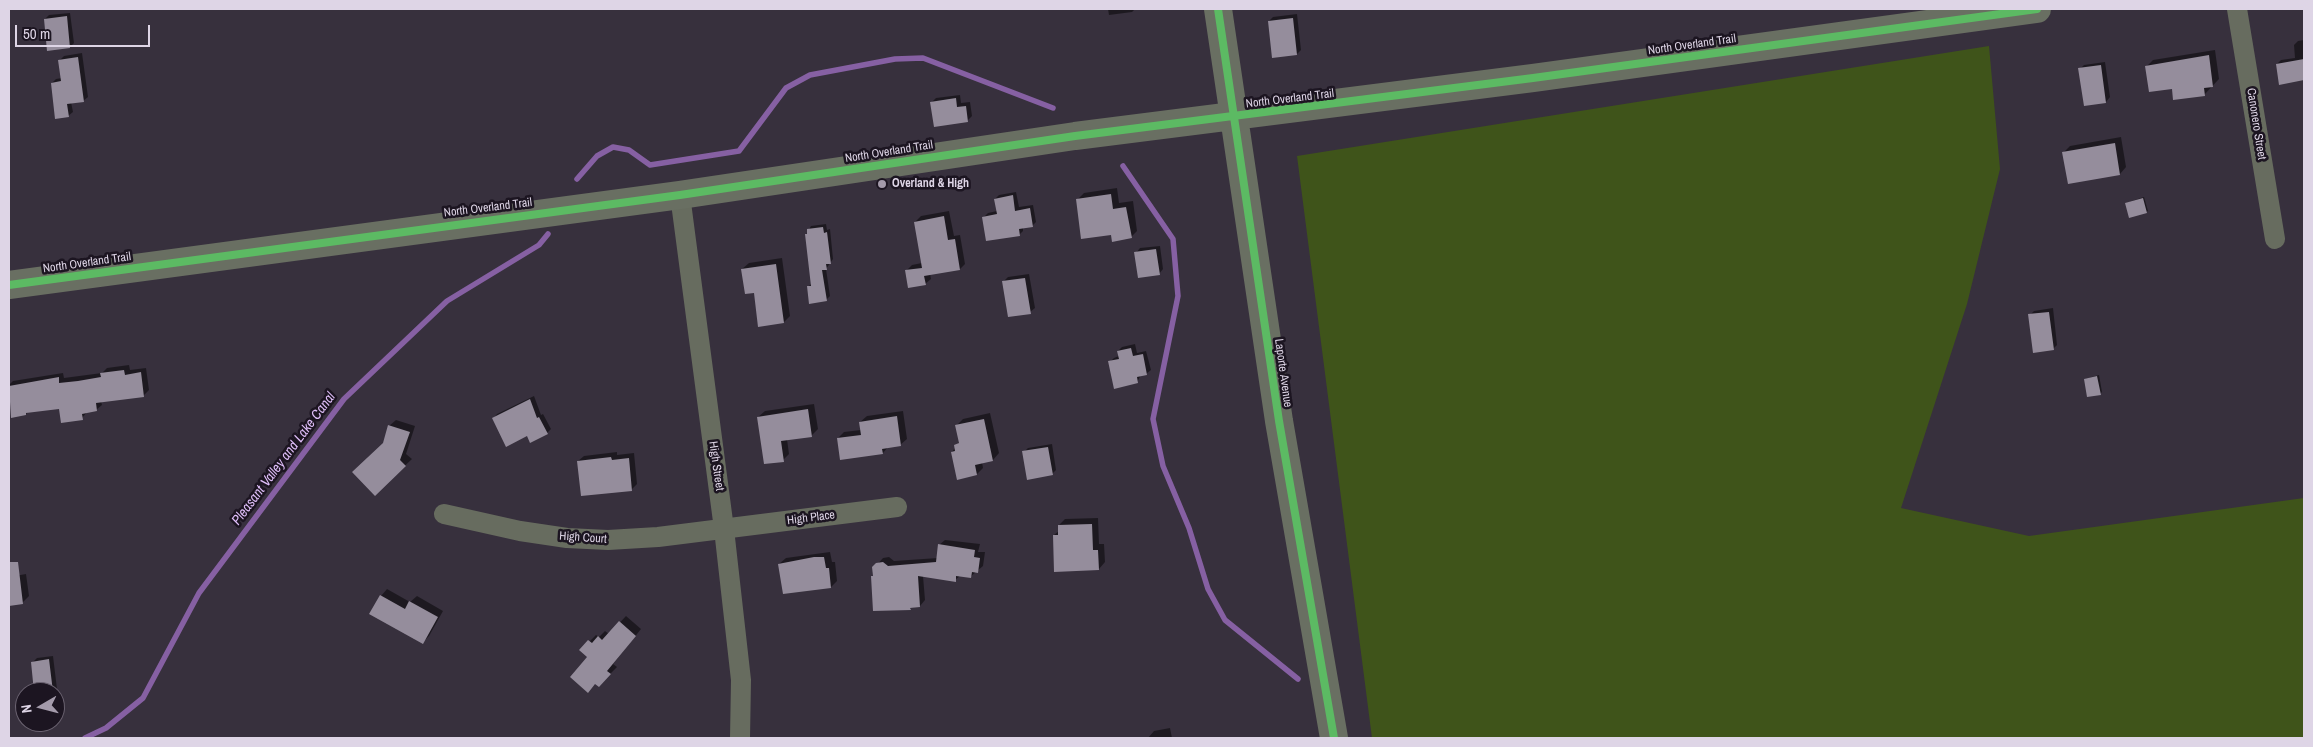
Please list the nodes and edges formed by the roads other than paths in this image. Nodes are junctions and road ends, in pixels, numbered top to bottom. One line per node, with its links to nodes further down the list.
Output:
1 (1218, 9): 4 (main road, Laporte Avenue)
2 (2037, 9): 4 (main road, North Overland Trail)
3 (2237, 9): 6 (street, Canonero Street)
4 (1234, 117): 5 (main road, North Overland Trail); 12 (main road, Laporte Avenue)
5 (680, 195): 7 (main road, North Overland Trail); 10 (street, High Street)
6 (2275, 239)
7 (9, 285)
8 (897, 507): 10 (street, High Place)
9 (444, 514): 10 (street, High Court)
10 (724, 528): 11 (street, High Street)
11 (740, 738)
12 (1334, 738)

